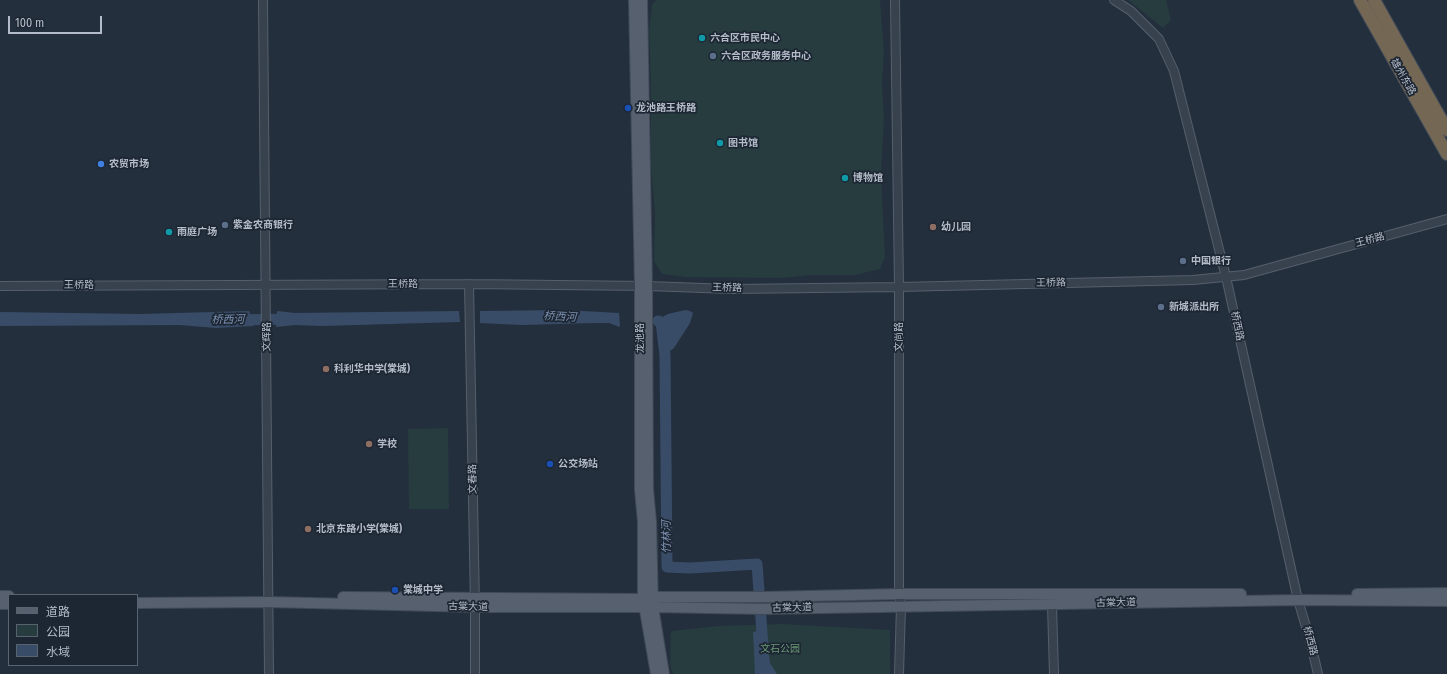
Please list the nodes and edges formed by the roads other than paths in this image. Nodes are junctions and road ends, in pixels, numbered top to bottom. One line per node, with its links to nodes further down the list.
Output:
1 (264, 0): 13 (street, 文辉路)
2 (634, 0): 15 (main road, 龙池路)
3 (642, 0): 15 (main road, 龙池路)
4 (895, 0): 16 (street, 文尚路)
5 (1114, 0): 11 (street, 桥西路)
6 (1360, 0): 9 (highway, 雄州东路)
7 (1374, 0): 8 (highway, 雄州东路)
8 (1447, 130)
9 (1447, 154)
10 (1447, 219): 11 (street, 王桥路)
11 (1226, 277): 16 (street, 王桥路); 20 (street, 桥西路)
12 (470, 284): 13 (street, 王桥路); 15 (street, 王桥路); 24 (street, 文春路)
13 (266, 285): 14 (street, 王桥路); 21 (street, 文辉路)
14 (0, 286)
15 (643, 286): 16 (street, 王桥路); 25 (main road, 龙池路)
16 (899, 287): 18 (street, 文尚路)
17 (1447, 593): 20 (main road, 古棠大道)
18 (899, 594): 20 (main road, 古棠大道); 25 (main road, 古棠大道); 27 (street, 文尚路)
19 (138, 596): 21 (main road, 古棠大道)
20 (1297, 597): 22 (main road, 古棠大道); 26 (main road, 古棠大道); 34 (street, 桥西路)
21 (269, 600): 23 (main road, 古棠大道); 24 (main road, 古棠大道); 28 (street, 文辉路)
22 (1447, 601)
23 (138, 603)
24 (475, 603): 25 (main road, 古棠大道); 29 (street, 文春路)
25 (648, 603): 27 (main road, 古棠大道); 30 (main road, 龙池路); 31 (main road, 龙池路)
26 (1052, 605): 27 (main road, 古棠大道); 33 (street)
27 (901, 606): 32 (street, 文尚路)
28 (269, 674)
29 (475, 674)
30 (656, 674)
31 (664, 674)
32 (899, 674)
33 (1054, 674)
34 (1318, 674)

